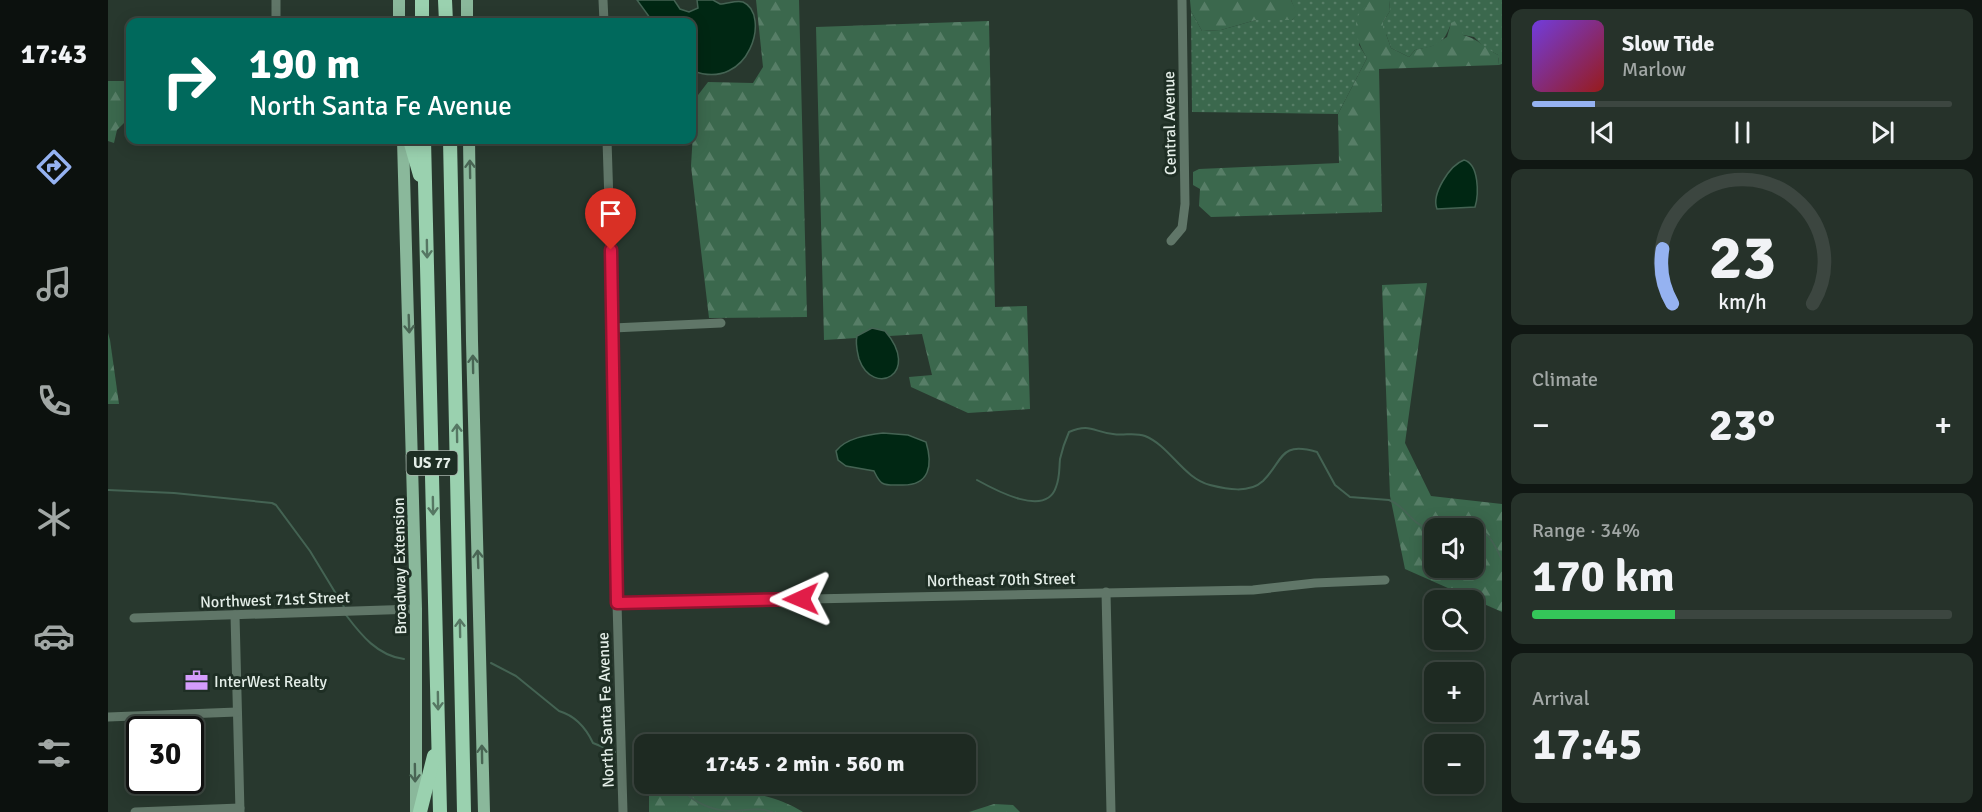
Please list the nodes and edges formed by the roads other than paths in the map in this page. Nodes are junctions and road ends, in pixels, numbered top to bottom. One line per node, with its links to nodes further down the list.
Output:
1 (276, 0): 8 (street)
2 (399, 0): 9 (main road)
3 (422, 0): 10 (highway)
4 (445, 0): 11 (highway)
5 (467, 0): 12 (main road)
6 (603, 0): 13 (street)
7 (1182, 0): 21 (street, Central Avenue)
8 (276, 18)
9 (399, 18)
10 (422, 18)
11 (446, 18)
12 (467, 18)
13 (604, 18)
14 (403, 144): 27 (main road, Broadway Extension, one-way to 27)
15 (411, 144): 20 (highway)
16 (424, 144): 20 (highway, US 77)
17 (450, 144): 37 (highway, US 77, one-way to 17)
18 (469, 144): 38 (main road, one-way to 18)
19 (607, 144): 23 (street, North Santa Fe Avenue)
20 (425, 190): 32 (highway, US 77, one-way to 32)
21 (1171, 241)
22 (721, 323): 23 (street)
23 (613, 328): 26 (street, North Santa Fe Avenue)
24 (1385, 580): 25 (street, Northeast 70th Street)
25 (1106, 592): 26 (street, Northeast 70th Street); 40 (street)
26 (617, 603): 39 (street, North Santa Fe Avenue)
27 (416, 609): 28 (street, Northwest 71st Street); 35 (main road, Broadway Extension, one-way to 35)
28 (235, 615): 29 (street, Northwest 71st Street); 30 (street)
29 (134, 618)
30 (237, 712): 31 (street); 33 (street)
31 (108, 717)
32 (438, 736): 35 (highway); 36 (highway, US 77)
33 (240, 810): 34 (street)
34 (135, 812)
35 (418, 812)
36 (440, 812)
37 (464, 812)
38 (484, 812)
39 (623, 812)
40 (1111, 812)

